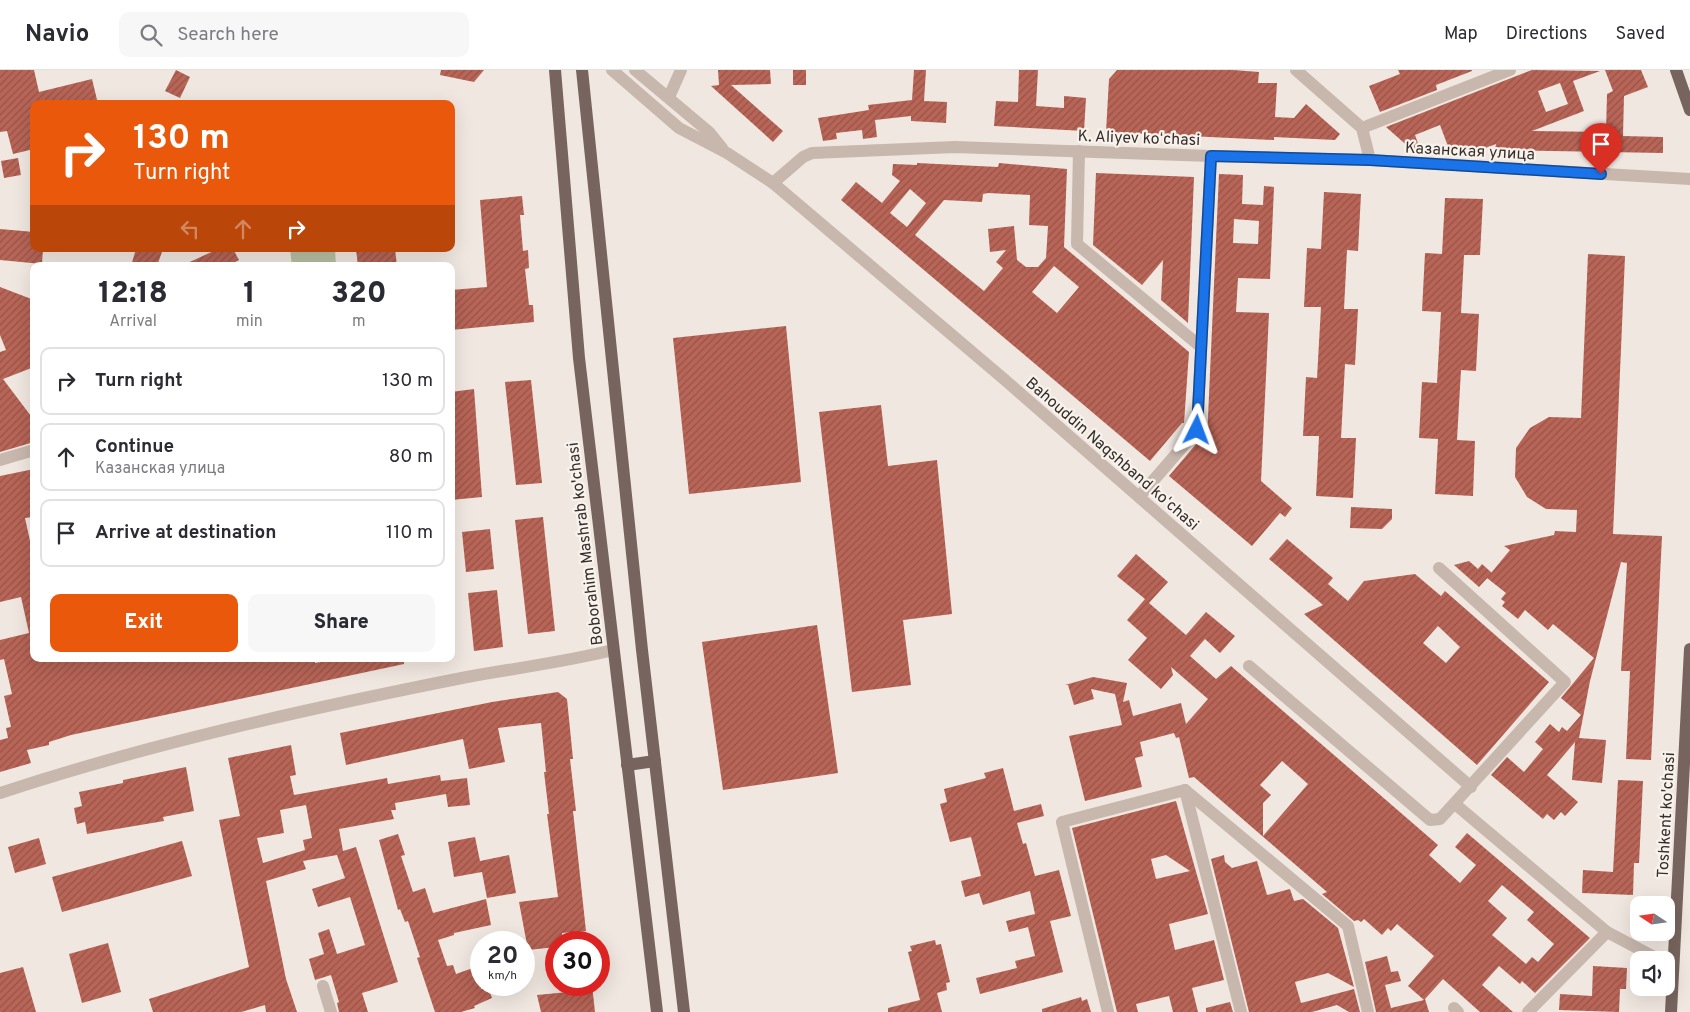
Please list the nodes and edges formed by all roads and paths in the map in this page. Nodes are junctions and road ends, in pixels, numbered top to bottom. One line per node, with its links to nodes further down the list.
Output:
1 (555, 70): 24 (main road, Boborahim Mashrab ko'chasi)
2 (582, 70): 26 (main road)
3 (612, 70): 13 (street)
4 (635, 70): 9 (street)
5 (681, 70): 9 (street)
6 (1296, 70): 11 (street)
7 (1510, 70): 11 (street)
8 (1676, 70): 10 (main road)
9 (669, 97): 13 (street)
10 (1690, 110)
11 (1362, 128): 15 (street)
12 (1079, 151): 14 (street, K. Aliyev koʻchasi); 17 (street, K. Aliyev koʻchasi); 18 (street)
13 (727, 153): 17 (street, Bahouddin Naqshband koʻchasi)
14 (1211, 156): 15 (street, Казанская улица); 18 (street, K. Aliyev koʻchasi)
15 (1370, 160): 16 (street, Казанская улица)
16 (1690, 179)
17 (773, 182): 21 (street, Bahouddin Naqshband koʻchasi)
18 (1201, 347): 21 (street, K. Aliyev koʻchasi)
19 (30, 451): 20 (street)
20 (0, 460)
21 (1139, 497): 28 (street, Bahouddin Naqshband koʻchasi)
22 (1439, 568): 28 (street)
23 (1690, 649): 34 (main road, Toshkent ko'chasi)
24 (613, 650): 27 (main road, Boborahim Mashrab ko'chasi); 30 (street)
25 (1249, 666): 31 (street)
26 (655, 761): 27 (main road); 39 (main road)
27 (627, 765): 38 (main road, Boborahim Mashrab ko'chasi)
28 (1470, 787): 31 (street)
29 (1185, 790): 40 (street); 41 (street); 42 (street)
30 (0, 793)
31 (1456, 804): 32 (street)
32 (1607, 932): 33 (street); 43 (street)
33 (1643, 951)
34 (1671, 951)
35 (323, 986): 37 (street)
36 (1671, 996): 44 (main road, Toshkent ko'chasi)
37 (331, 1012)
38 (657, 1012)
39 (684, 1012)
40 (1108, 1012)
41 (1241, 1012)
42 (1368, 1012)
43 (1528, 1012)
44 (1671, 1012)

